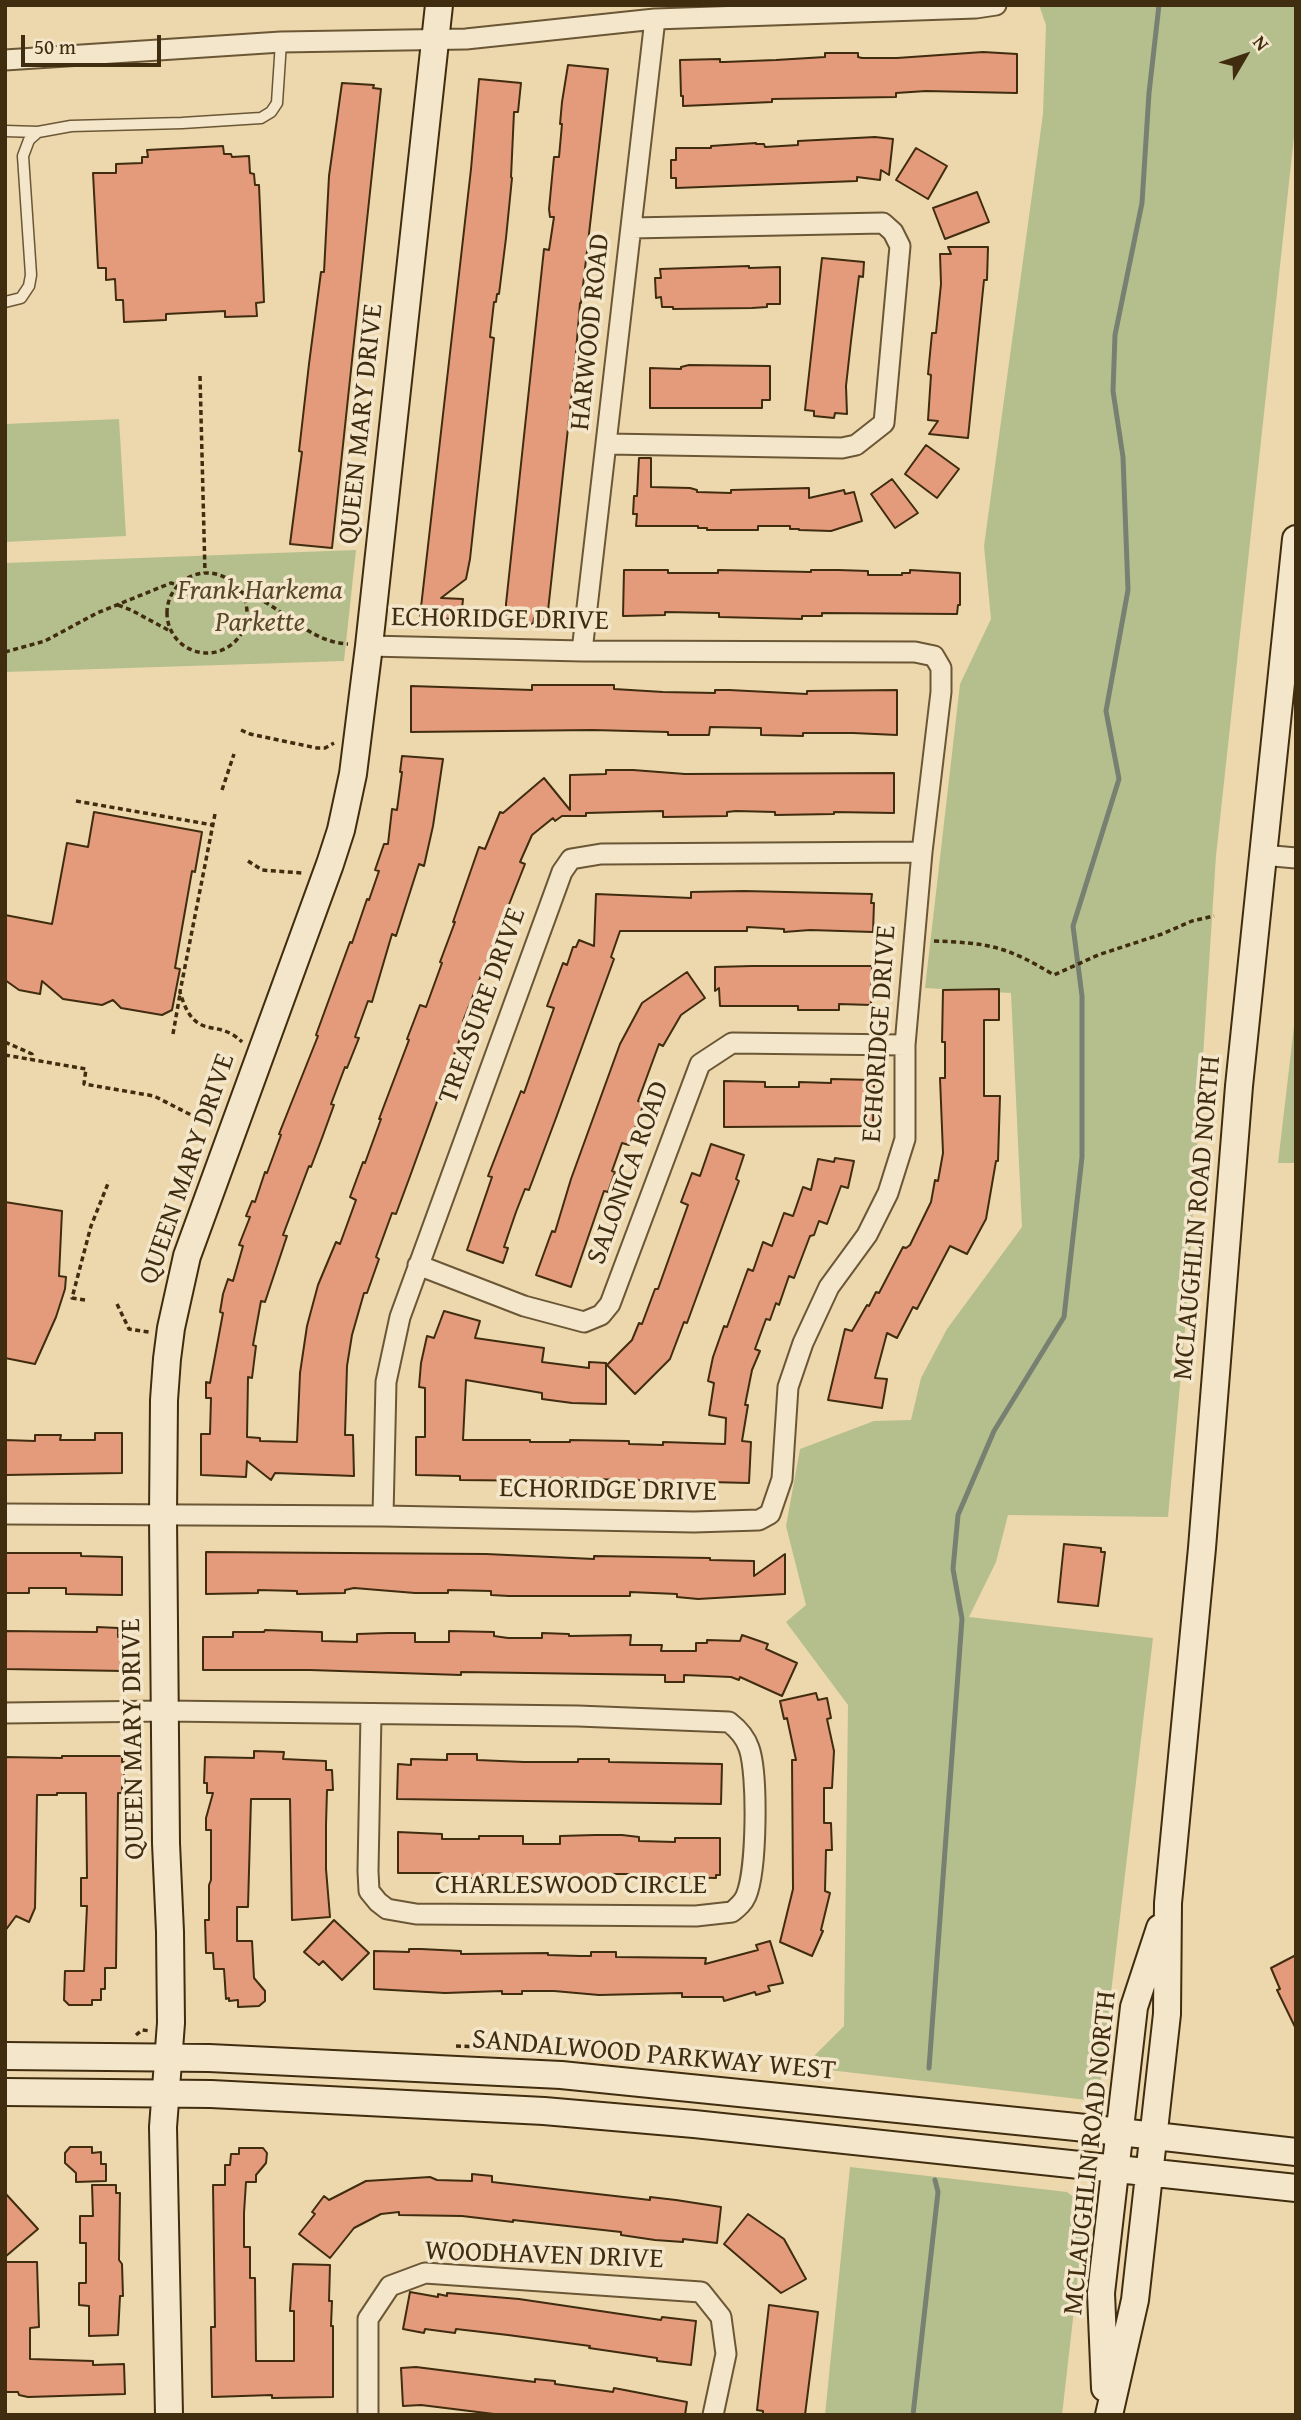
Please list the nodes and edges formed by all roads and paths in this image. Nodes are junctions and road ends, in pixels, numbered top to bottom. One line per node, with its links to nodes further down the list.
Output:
1 (439, 5): 4 (main road, QUEEN MARY DRIVE)
2 (996, 5): 3 (street)
3 (655, 19): 4 (street); 9 (street, HARWOOD ROAD)
4 (436, 39): 5 (street); 19 (main road, QUEEN MARY DRIVE)
5 (281, 41): 6 (street); 8 (lane)
6 (5, 61)
7 (5, 131): 8 (lane)
8 (38, 132): 10 (lane)
9 (631, 228): 12 (street, HARWOOD ROAD); 12 (street)
10 (5, 302)
11 (200, 376): 14 (path)
12 (607, 444): 20 (street, HARWOOD ROAD)
13 (1296, 539): 32 (main road, MCLAUGHLIN ROAD NORTH)
14 (205, 573): 15 (path); 16 (path)
15 (178, 585): 17 (path); 18 (path)
16 (241, 592): 18 (path); 19 (path)
17 (117, 605): 18 (path); 21 (path)
18 (172, 632)
19 (359, 645): 20 (street, ECHORIDGE DRIVE); 52 (main road, QUEEN MARY DRIVE)
20 (582, 651): 31 (street, ECHORIDGE DRIVE)
21 (5, 652)
22 (241, 730): 23 (path)
23 (336, 742)
24 (233, 754): 25 (path)
25 (222, 790)
26 (76, 801): 28 (path)
27 (215, 814): 28 (path)
28 (213, 825): 29 (path)
29 (211, 837): 30 (path); 38 (path)
30 (217, 841)
31 (922, 852): 37 (street, ECHORIDGE DRIVE); 47 (street, TREASURE DRIVE)
32 (1262, 855): 33 (street); 57 (main road, MCLAUGHLIN ROAD NORTH)
33 (1296, 858)
34 (248, 861): 35 (path)
35 (304, 873)
36 (1214, 916): 37 (path)
37 (914, 940): 42 (street, ECHORIDGE DRIVE)
38 (180, 992): 39 (path); 41 (path)
39 (173, 1034)
40 (5, 1042): 44 (path)
41 (242, 1042)
42 (905, 1045): 47 (street, SALONICA ROAD); 53 (street, ECHORIDGE DRIVE)
43 (5, 1055): 44 (path)
44 (31, 1059): 45 (path)
45 (215, 1116)
46 (109, 1181): 48 (path)
47 (418, 1265): 53 (street, TREASURE DRIVE)
48 (86, 1300)
49 (117, 1304): 50 (path)
50 (149, 1332)
51 (5, 1514): 52 (street, ECHORIDGE DRIVE)
52 (163, 1516): 53 (street, ECHORIDGE DRIVE); 54 (main road, QUEEN MARY DRIVE)
53 (383, 1516)
54 (164, 1711): 55 (street, CHARLESWOOD CIRCLE); 56 (street, CHARLESWOOD CIRCLE); 59 (main road, QUEEN MARY DRIVE)
55 (5, 1713)
56 (371, 1714): 56 (street, CHARLESWOOD CIRCLE)
57 (1168, 1903): 62 (main road, MCLAUGHLIN ROAD NORTH); 63 (main road, MCLAUGHLIN ROAD NORTH)
58 (5, 2056): 59 (main road, SANDALWOOD PARKWAY WEST)
59 (168, 2057): 61 (main road, QUEEN MARY DRIVE); 62 (main road, SANDALWOOD PARKWAY WEST)
60 (5, 2092): 61 (main road)
61 (166, 2093): 65 (main road); 68 (main road, QUEEN MARY DRIVE)
62 (1120, 2132): 63 (main road, SANDALWOOD PARKWAY WEST); 65 (main road, MCLAUGHLIN ROAD NORTH)
63 (1153, 2136): 64 (main road, SANDALWOOD PARKWAY WEST); 66 (main road, MCLAUGHLIN ROAD NORTH)
64 (1296, 2152)
65 (1116, 2168): 66 (main road); 71 (main road, MCLAUGHLIN ROAD NORTH)
66 (1149, 2171): 67 (main road); 71 (main road, MCLAUGHLIN ROAD NORTH)
67 (1296, 2188)
68 (169, 2415)
69 (368, 2415): 70 (street, WOODHAVEN DRIVE)
70 (713, 2415)
71 (1108, 2415)

